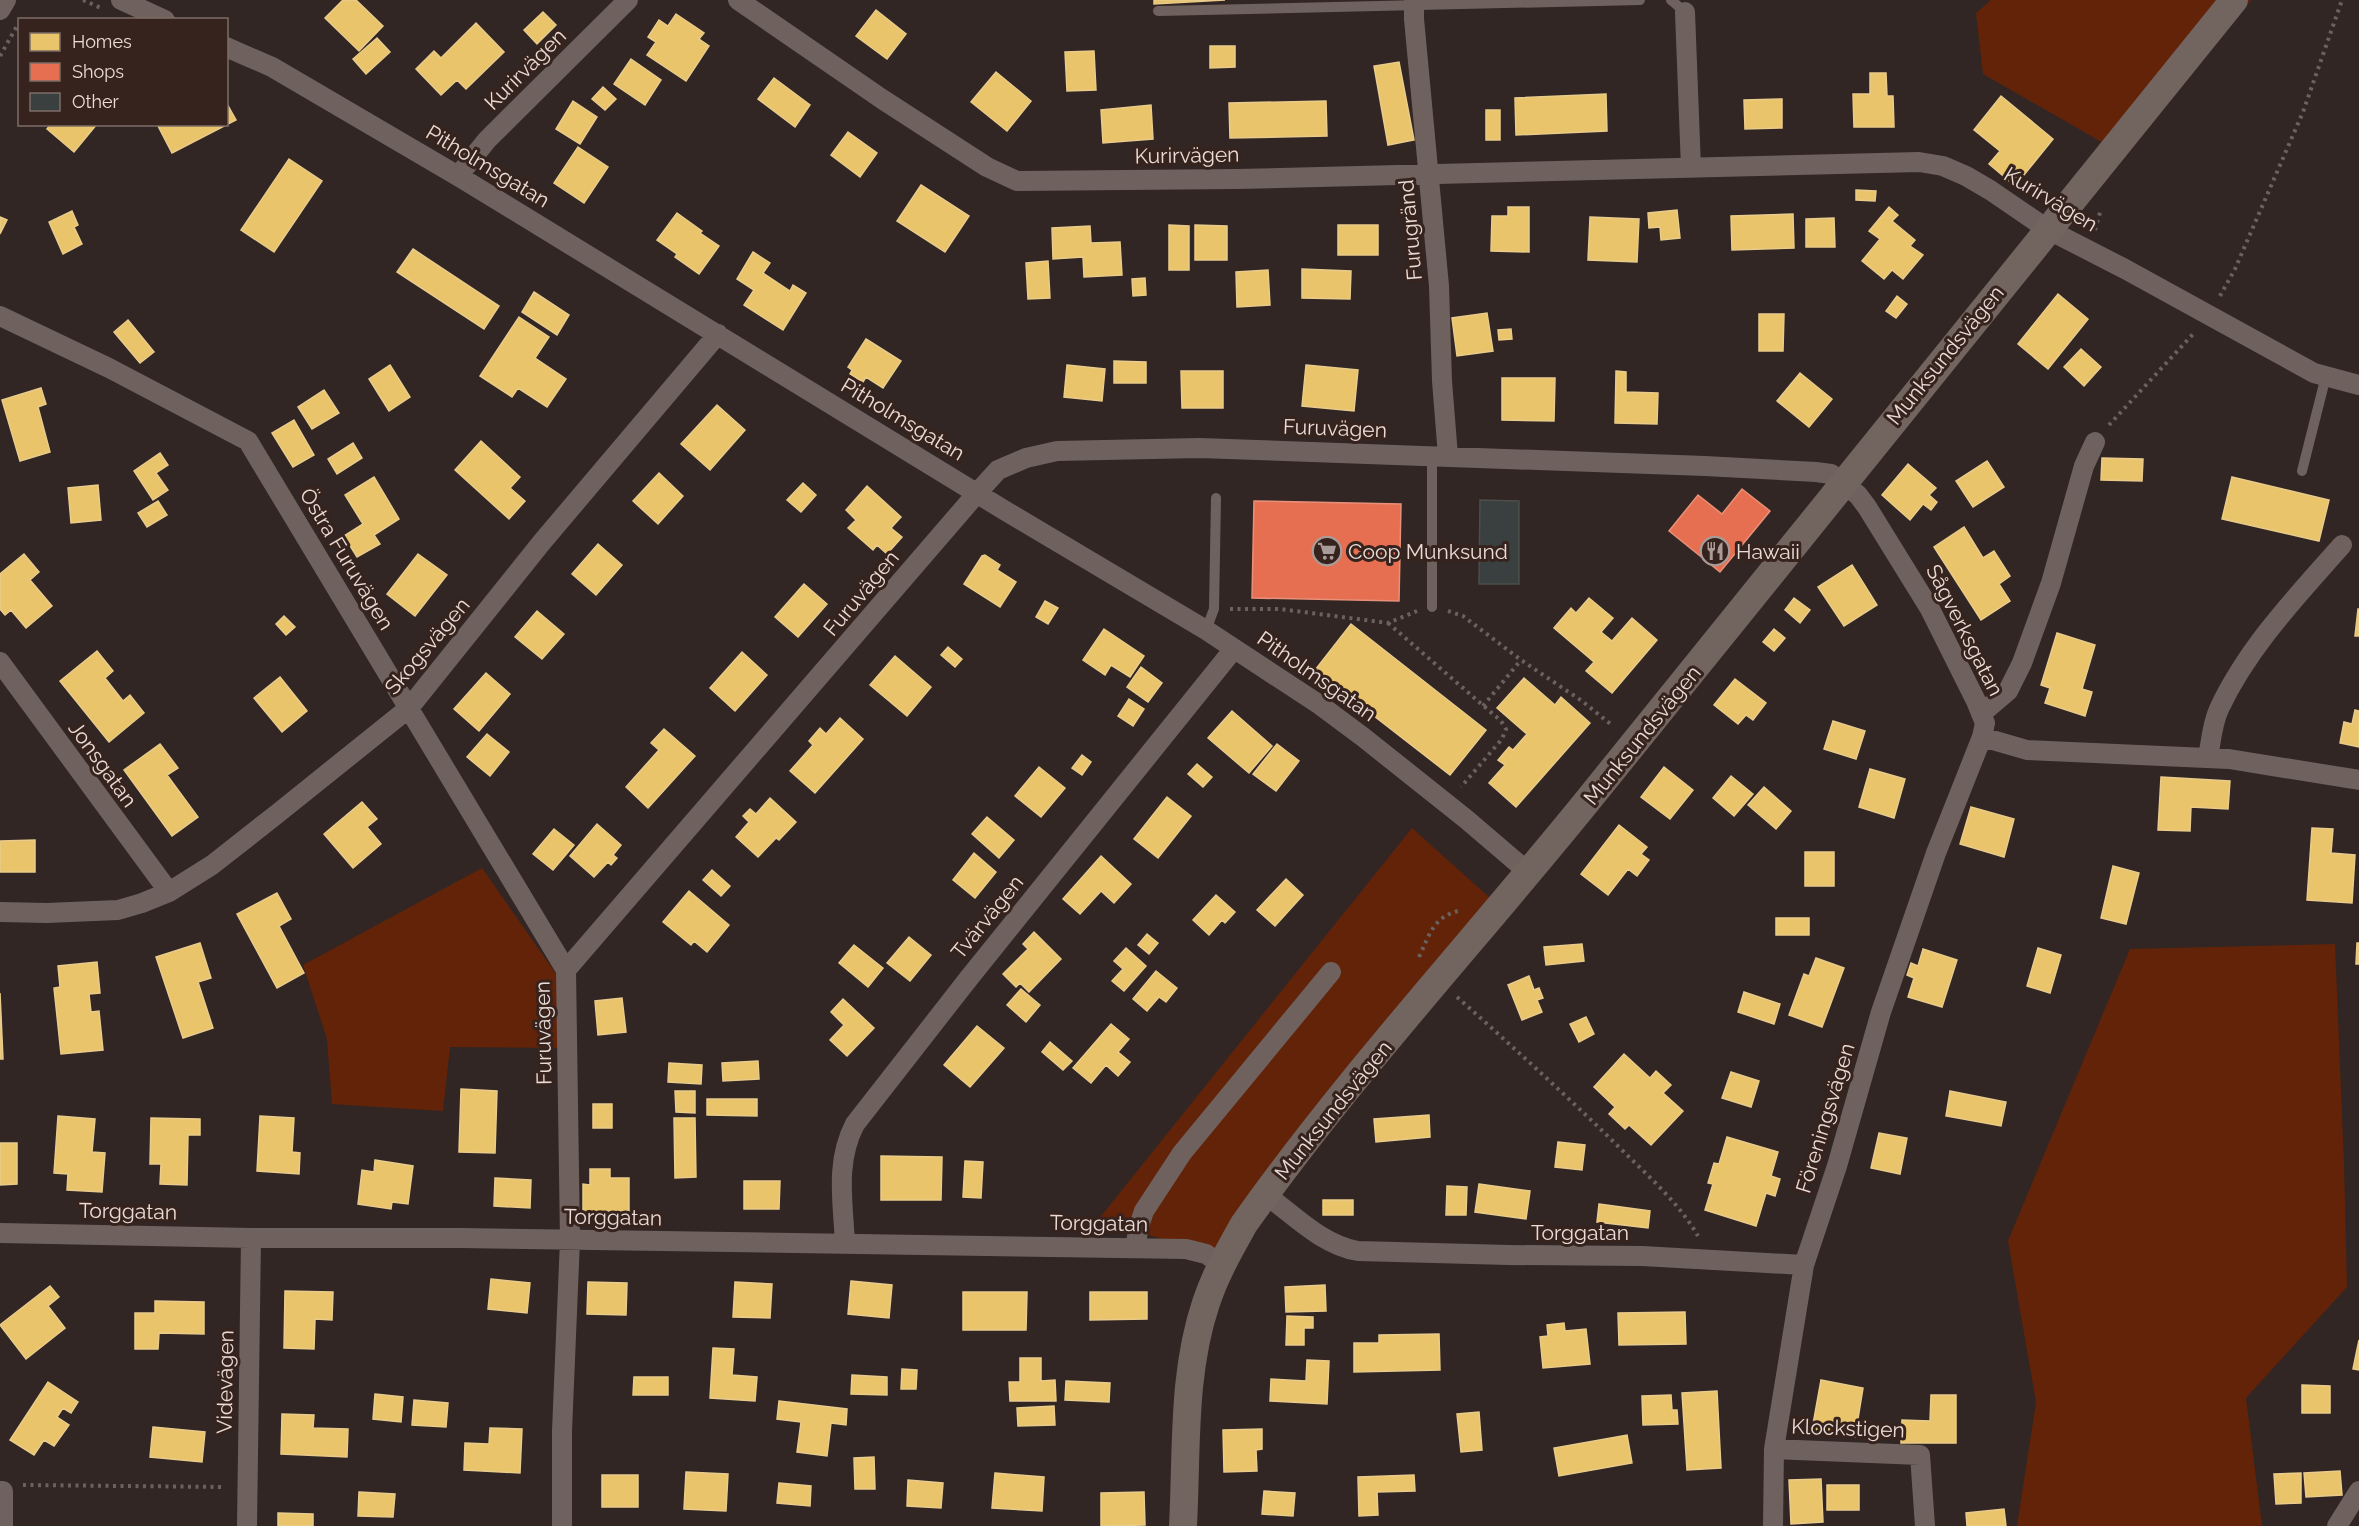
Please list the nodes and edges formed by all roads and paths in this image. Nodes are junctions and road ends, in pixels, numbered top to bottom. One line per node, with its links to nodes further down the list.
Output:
1 (6, 0): 10 (street)
2 (121, 0): 12 (street)
3 (628, 0): 18 (street, Kurirvägen)
4 (738, 0): 17 (street, Kurirvägen)
5 (1640, 0): 8 (lane)
6 (2234, 0): 19 (street, Munksundsvägen)
7 (2342, 0): 21 (path)
8 (1414, 3): 11 (lane); 17 (street, Furugränd)
9 (1678, 6): 16 (street)
10 (0, 10)
11 (1158, 11)
12 (161, 18)
13 (18, 24): 15 (path)
14 (228, 48): 18 (street, Pitholmsgatan)
15 (0, 56)
16 (1691, 168): 17 (street, Kurirvägen); 19 (street, Kurirvägen)
17 (1430, 174): 26 (street, Furugränd)
18 (458, 176): 22 (street, Pitholmsgatan)
19 (2047, 230): 21 (street, Kurirvägen); 28 (street, Munksundsvägen)
20 (0, 316): 40 (street, Östra Furuvägen)
21 (2208, 316): 23 (street, Kurirvägen); 25 (path)
22 (718, 334): 29 (street, Pitholmsgatan); 40 (street, Skogsvägen)
23 (2326, 376): 24 (street, Kurirvägen); 27 (lane)
24 (2359, 385)
25 (2095, 442): 41 (street)
26 (1440, 456): 28 (street, Furuvägen); 29 (street, Furuvägen); 32 (lane)
27 (2302, 471)
28 (1843, 482): 41 (street, Sågverksgatan); 43 (street, Munksundsvägen)
29 (978, 492): 35 (street, Pitholmsgatan); 50 (street, Furuvägen)
30 (1216, 498): 33 (lane)
31 (2342, 545): 44 (street)
32 (1432, 607): 34 (path); 37 (path)
33 (1214, 609): 34 (path); 35 (lane)
34 (1388, 623): 39 (path)
35 (1206, 630): 36 (street, Pitholmsgatan)
36 (1232, 647): 46 (street, Pitholmsgatan); 57 (street, Tvärvägen)
37 (1521, 660): 39 (path); 43 (path)
38 (0, 662): 48 (street, Jonsgatan)
39 (1483, 706): 46 (path)
40 (409, 708): 48 (street, Skogsvägen); 50 (street, Östra Furuvägen)
41 (1981, 714): 42 (street, Sågverksgatan)
42 (1982, 737): 44 (street); 61 (street, Föreningsvägen)
43 (1635, 743): 47 (street, Munksundsvägen)
44 (2208, 759): 45 (street)
45 (2359, 780)
46 (1448, 804): 47 (street, Pitholmsgatan)
47 (1528, 872): 53 (street, Munksundsvägen)
48 (169, 892): 49 (street, Skogsvägen)
49 (0, 912)
50 (566, 970): 56 (street, Furuvägen)
51 (1331, 972): 58 (street)
52 (1455, 996): 59 (path)
53 (1265, 1194): 59 (street, Torggatan); 60 (street, Munksundsvägen)
54 (0, 1233): 55 (street, Torggatan)
55 (251, 1238): 56 (street, Torggatan); 63 (street, Videvägen)
56 (570, 1240): 57 (street, Torggatan); 68 (street, Furuvägen)
57 (845, 1243): 58 (street, Torggatan)
58 (1135, 1248): 60 (street, Torggatan)
59 (1712, 1260): 61 (street, Torggatan)
60 (1222, 1265): 69 (street, Munksundsvägen)
61 (1804, 1265): 62 (street, Föreningsvägen)
62 (1774, 1449): 70 (street, Föreningsvägen); 71 (street, Klockstigen)
63 (247, 1487): 64 (path); 67 (street, Videvägen)
64 (2, 1491): 66 (street)
65 (2359, 1491): 72 (street)
66 (3, 1526)
67 (247, 1526)
68 (562, 1526)
69 (1184, 1526)
70 (1773, 1526)
71 (1924, 1526)
72 (2337, 1526)

